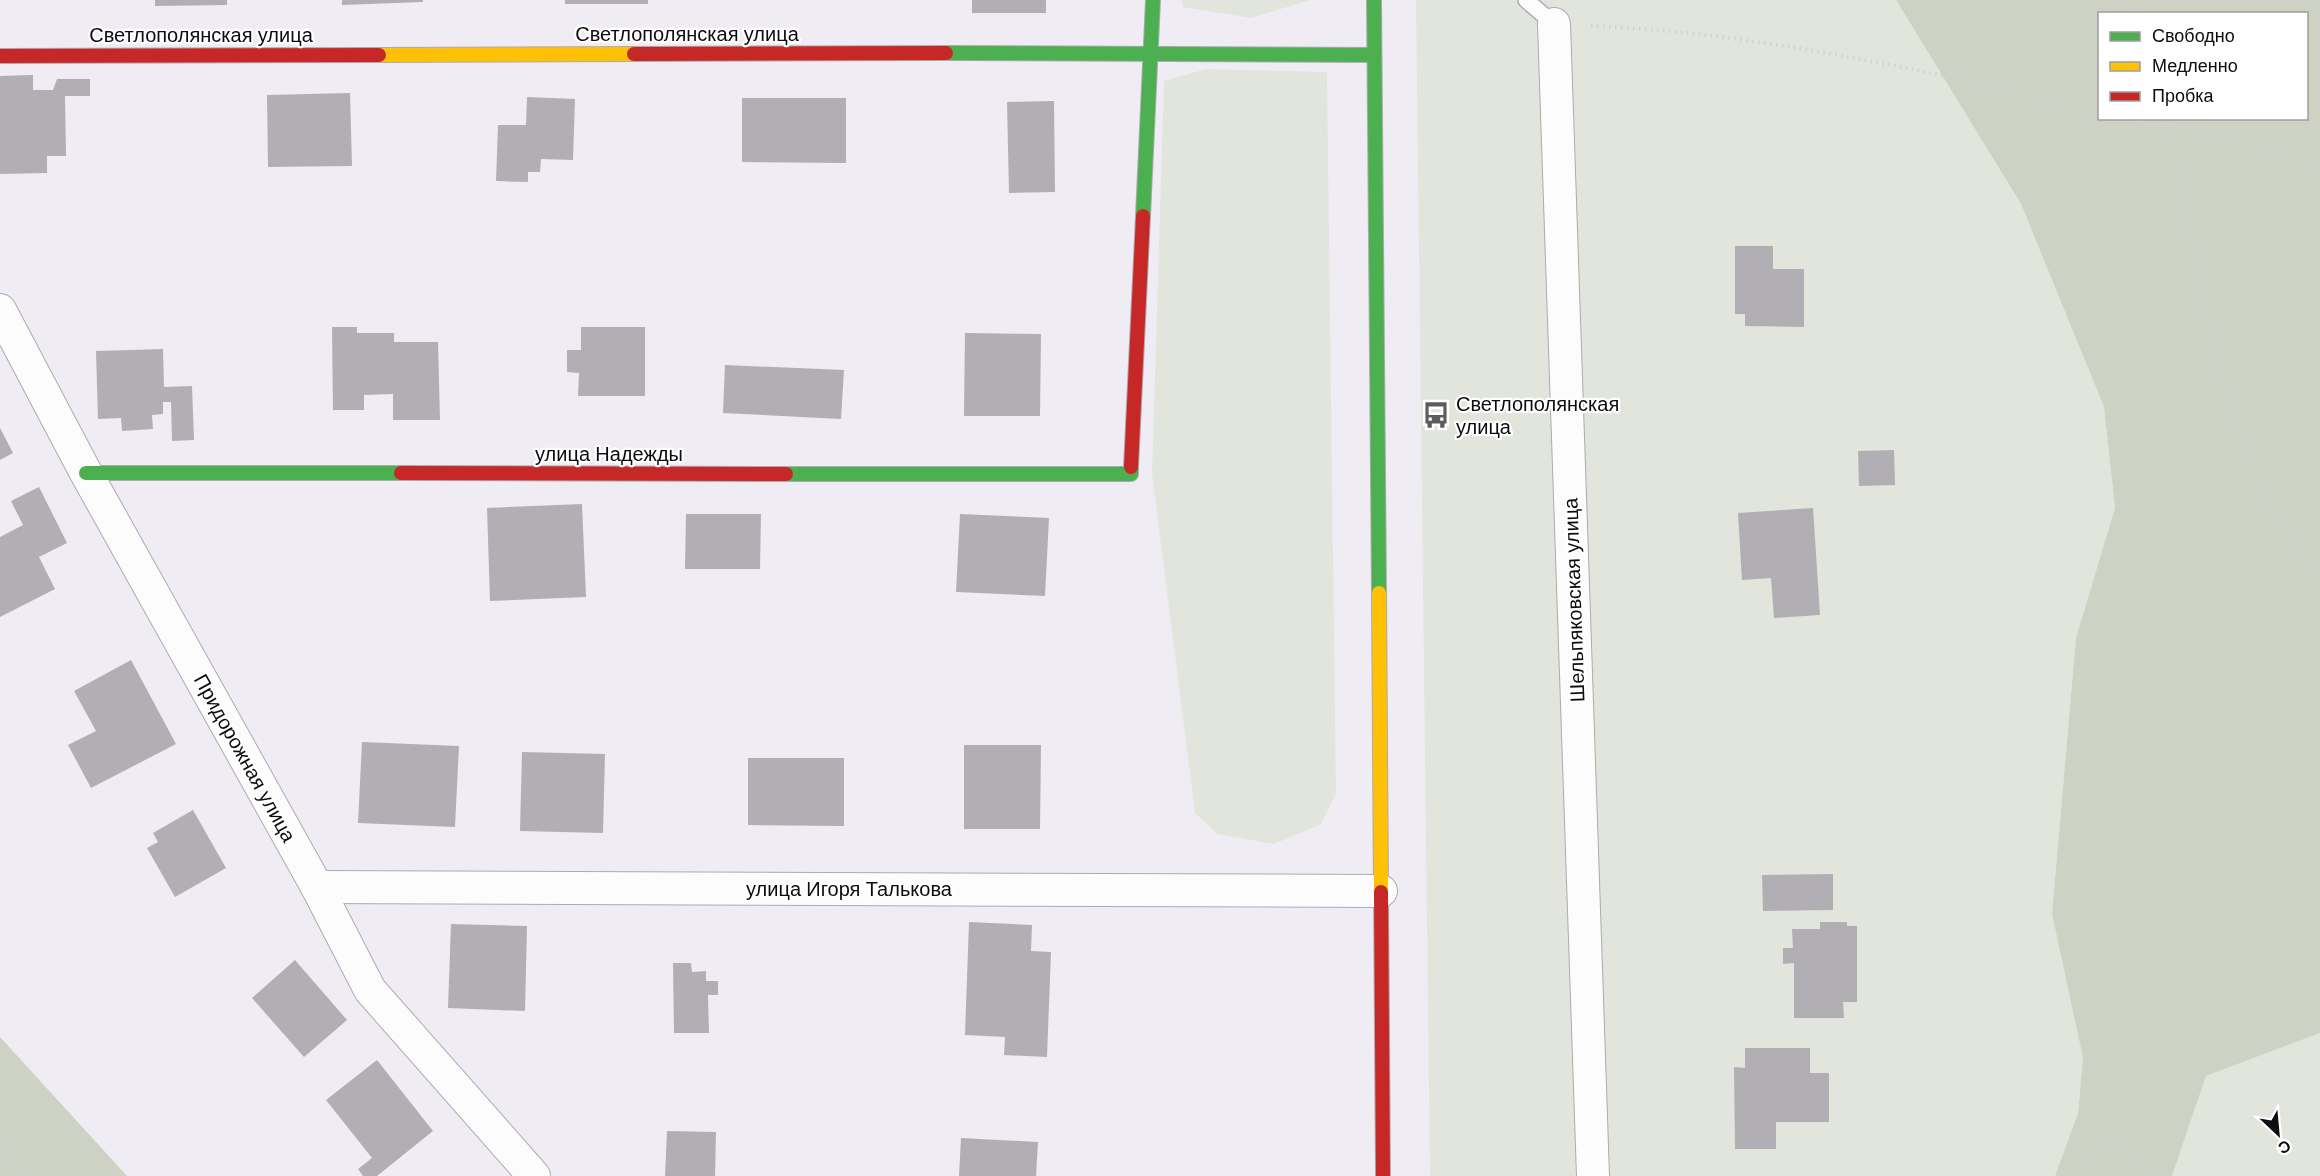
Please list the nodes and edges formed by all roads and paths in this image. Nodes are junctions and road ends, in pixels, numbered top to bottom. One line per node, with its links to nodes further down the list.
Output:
1 (1153, 0): 5 (street)
2 (1374, 0): 7 (street)
3 (1526, 0): 4 (lane)
4 (1554, 24): 8 (path); 22 (street, Шельпяковская улица)
5 (1151, 52): 6 (street, Светлополянская улица); 7 (street, Светлополянская улица); 14 (street, улица Надежды)
6 (0, 56)
7 (1373, 56): 17 (street)
8 (2098, 116)
9 (2127, 120): 11 (path)
10 (2170, 120): 11 (path)
11 (2171, 126): 12 (path); 15 (path)
12 (2320, 166)
13 (0, 310): 14 (street, Придорожная улица)
14 (86, 473): 16 (street, Придорожная улица)
15 (2320, 582)
16 (317, 887): 17 (street, улица Игоря Талькова); 20 (street, Придорожная улица)
17 (1381, 891): 21 (street)
18 (0, 1143): 19 (path)
19 (28, 1176)
20 (534, 1176)
21 (1383, 1176)
22 (1593, 1176)
23 (2058, 1176): 24 (path)
24 (2155, 1176)

